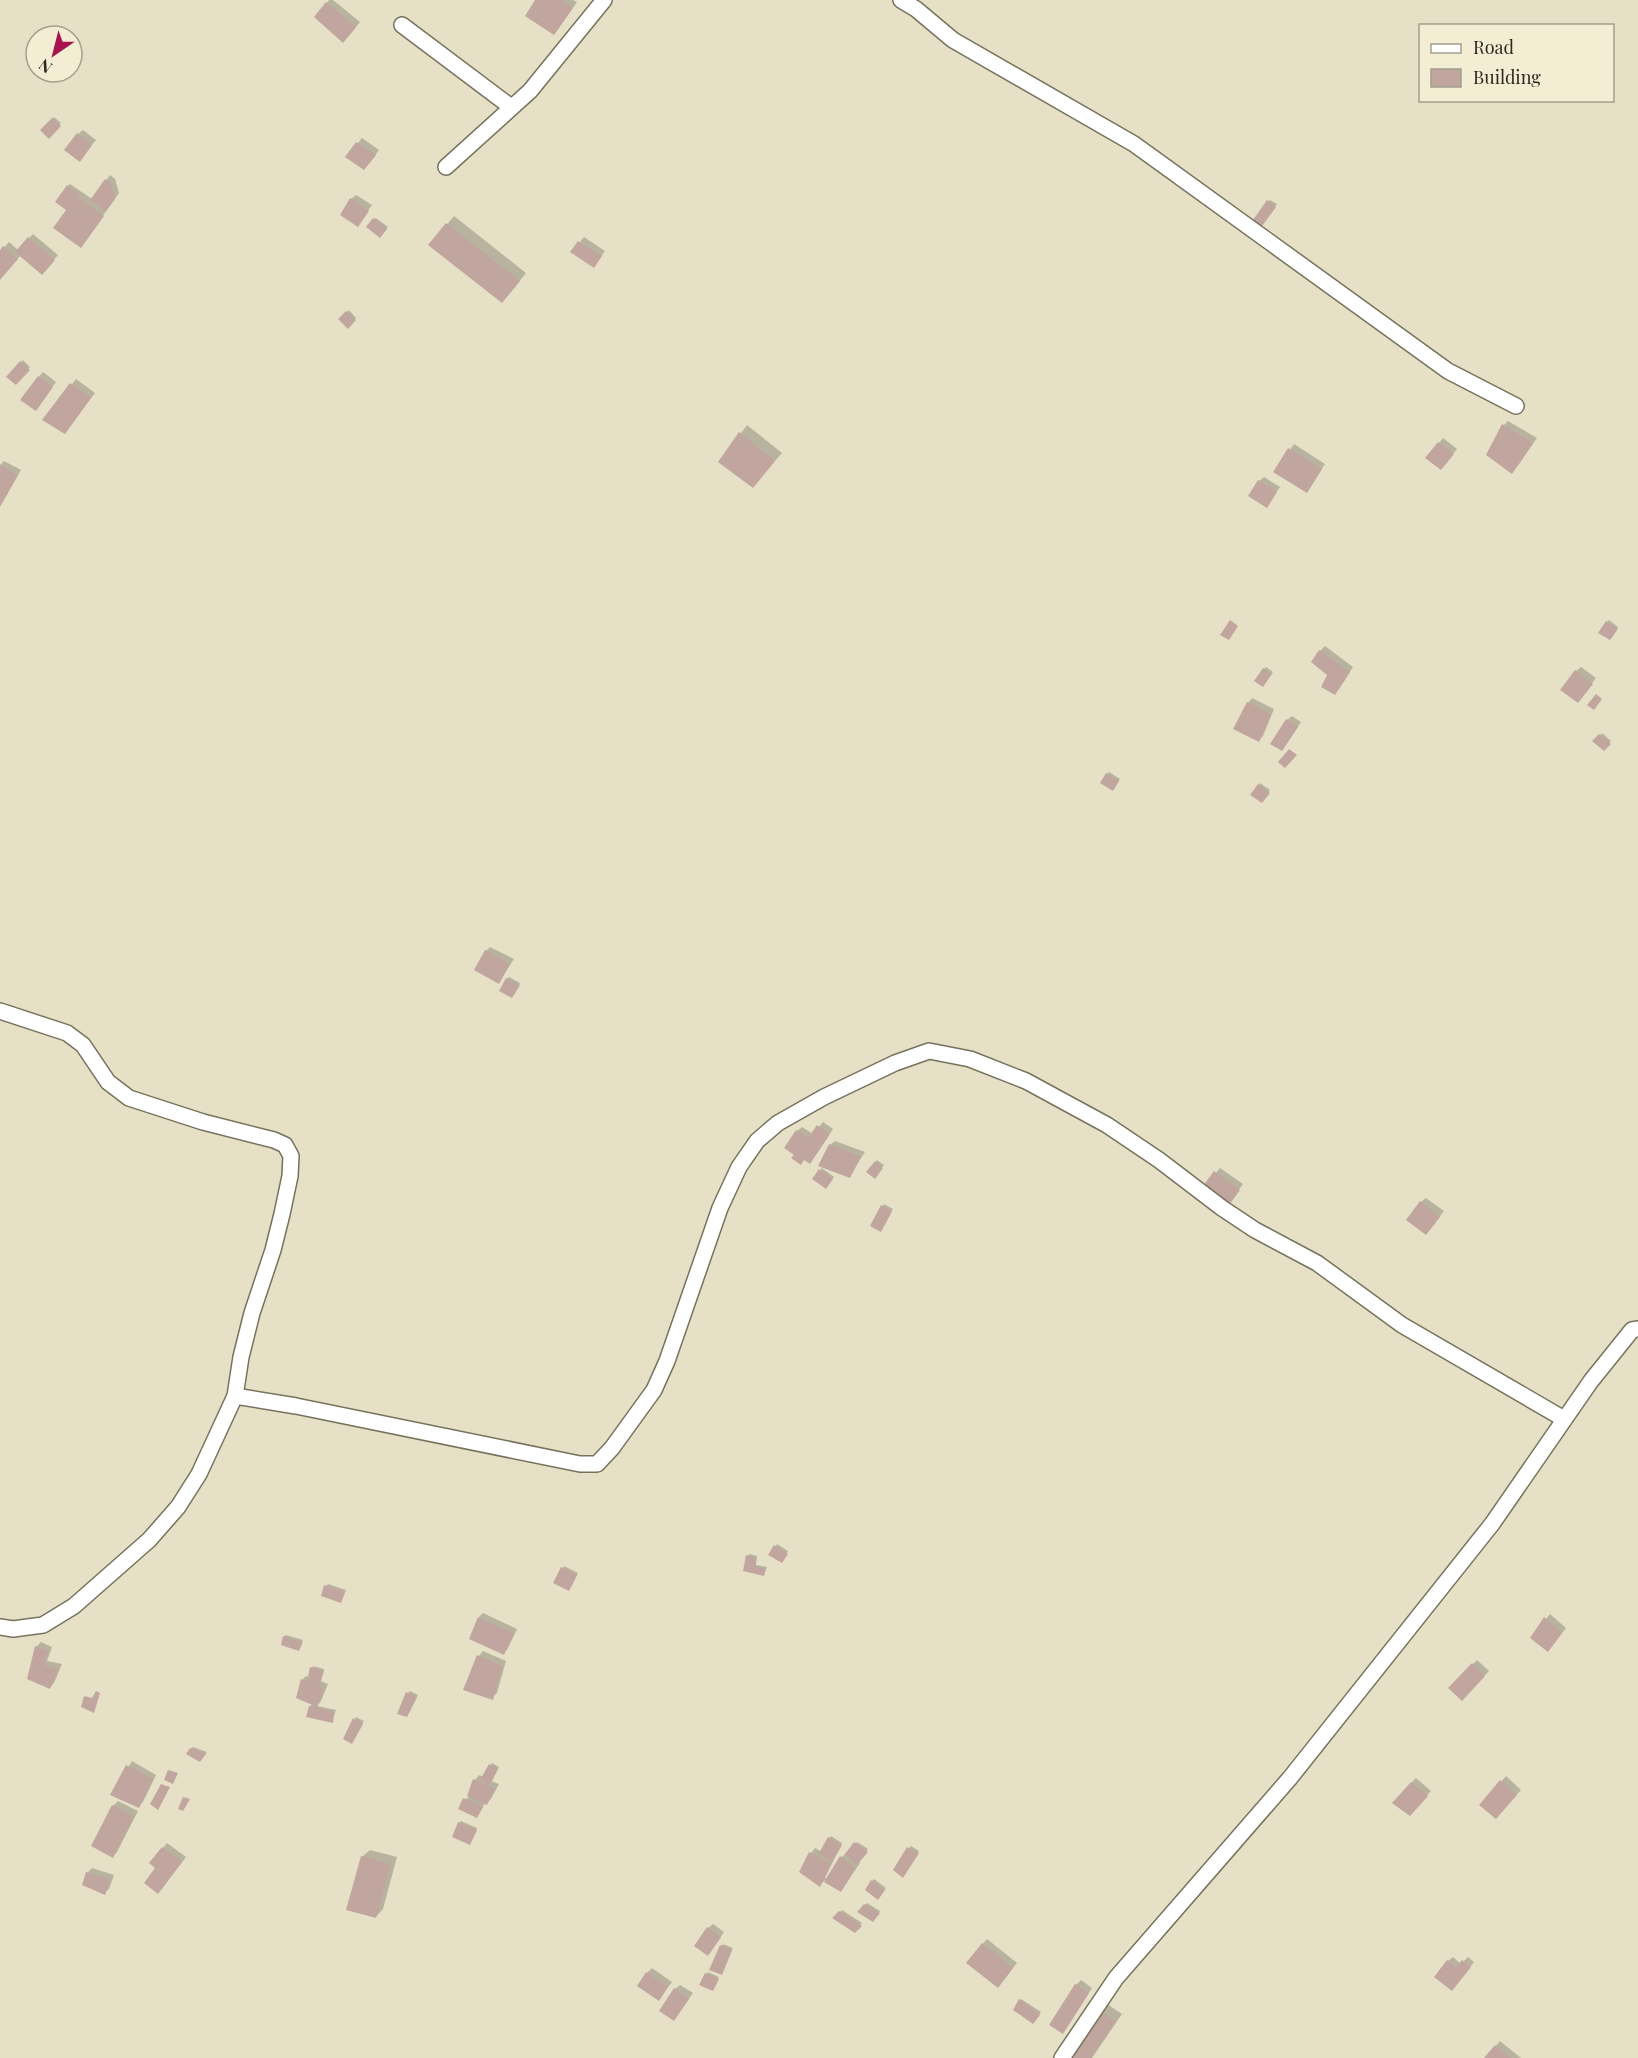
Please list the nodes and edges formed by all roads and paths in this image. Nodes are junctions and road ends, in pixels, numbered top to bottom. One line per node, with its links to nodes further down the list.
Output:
1 (604, 0): 4 (street)
2 (902, 0): 6 (street)
3 (402, 26): 4 (street)
4 (511, 107): 5 (street)
5 (446, 167)
6 (1516, 406)
7 (0, 1011): 9 (street)
8 (1638, 1329): 10 (street)
9 (235, 1396): 10 (street); 11 (street)
10 (1564, 1419): 12 (street)
11 (0, 1627)
12 (1062, 2058)

